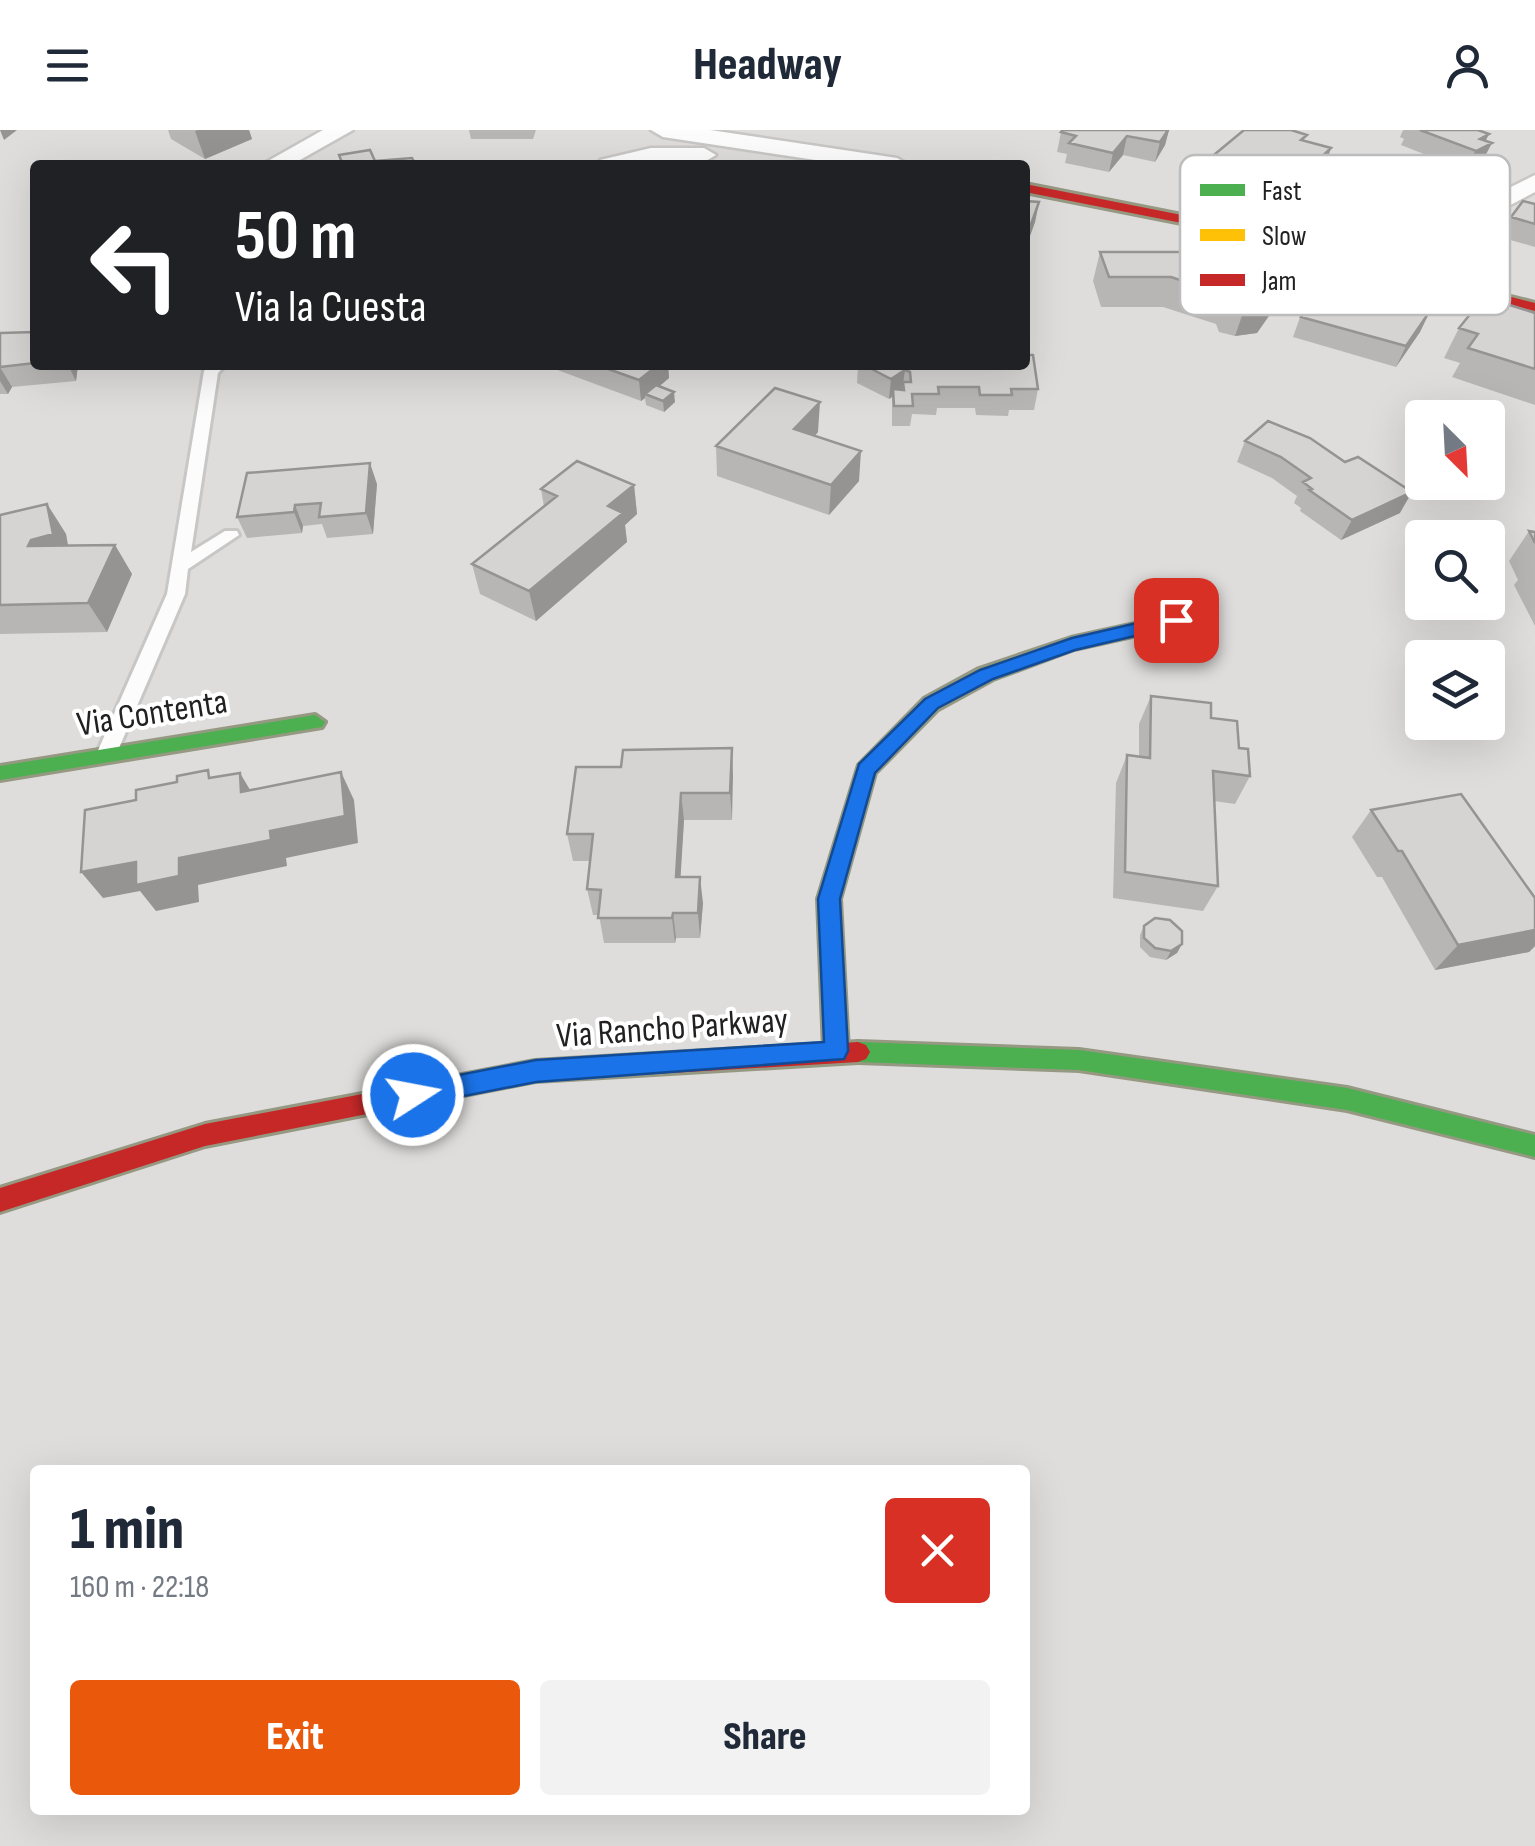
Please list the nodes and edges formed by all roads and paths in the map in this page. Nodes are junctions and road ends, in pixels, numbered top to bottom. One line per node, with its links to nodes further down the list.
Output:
1 (341, 130): 4 (street)
2 (663, 130): 3 (street)
3 (811, 152): 5 (street); 6 (street)
4 (284, 160)
5 (630, 160)
6 (864, 160)
7 (1535, 182): 9 (street)
8 (1030, 189): 10 (street)
9 (1510, 195)
10 (1180, 218)
11 (1510, 300): 12 (street)
12 (1535, 307)
13 (213, 370): 15 (lane)
14 (231, 535): 15 (lane)
15 (180, 566): 18 (lane)
16 (1176, 620): 20 (street)
17 (315, 722): 18 (street, Via Contenta)
18 (106, 756): 19 (street, Via Contenta)
19 (0, 772)
20 (836, 1051): 21 (street, Via Rancho Parkway); 22 (street, Via Rancho Parkway)
21 (1535, 1146)
22 (0, 1200)

